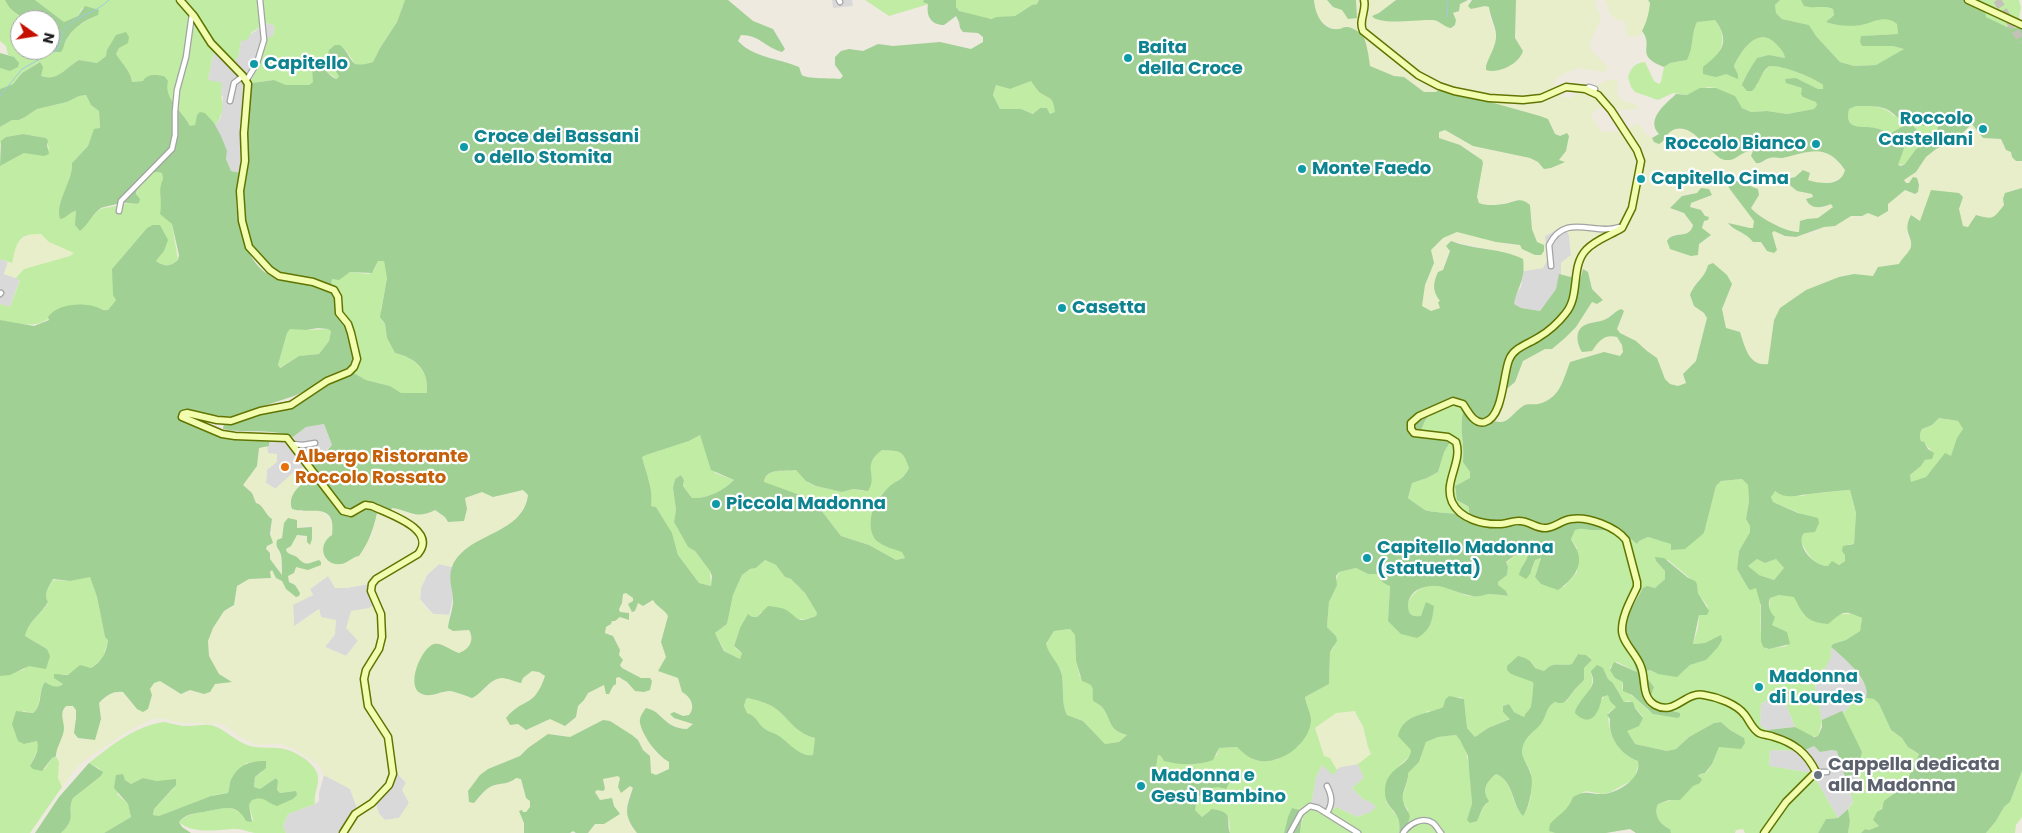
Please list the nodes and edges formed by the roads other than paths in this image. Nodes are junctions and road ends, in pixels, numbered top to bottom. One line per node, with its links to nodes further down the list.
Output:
1 (180, 0): 5 (street)
2 (260, 0): 7 (street)
3 (1364, 0): 8 (street)
4 (1968, 0): 6 (street)
5 (192, 14): 7 (street); 11 (street)
6 (2022, 25)
7 (244, 78): 10 (street); 15 (street)
8 (1585, 89): 9 (street); 12 (street)
9 (1595, 89)
10 (230, 101)
11 (119, 211)
12 (1625, 224): 13 (street); 16 (street)
13 (1551, 266)
14 (315, 443): 15 (street)
15 (292, 444): 20 (street)
16 (1816, 772): 17 (street); 25 (street)
17 (1828, 772)
18 (1327, 786): 19 (street)
19 (1327, 813): 21 (street); 22 (street)
20 (343, 833)
21 (1290, 833)
22 (1358, 833)
23 (1404, 833): 24 (street)
24 (1441, 833)
25 (1764, 833)

